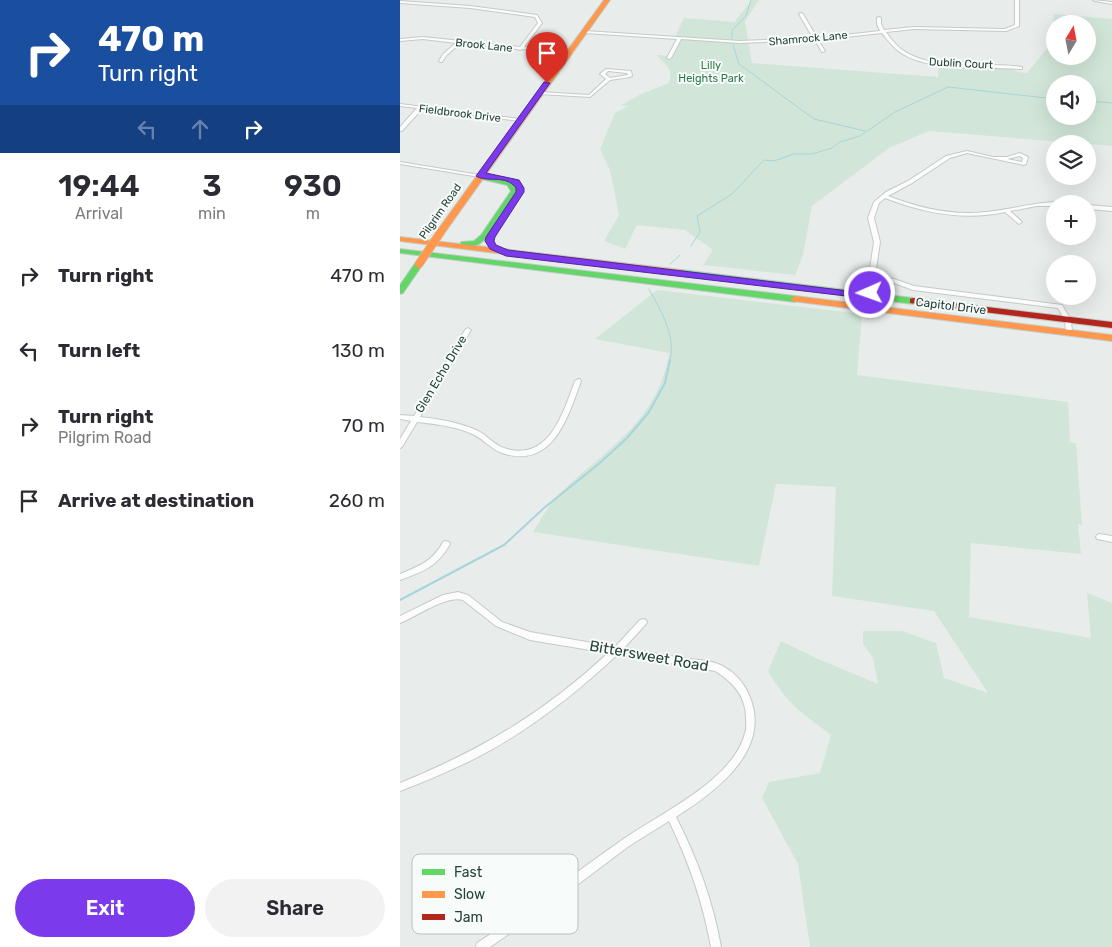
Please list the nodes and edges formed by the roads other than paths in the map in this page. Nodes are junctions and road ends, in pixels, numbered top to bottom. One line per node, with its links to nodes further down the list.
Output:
1 (607, 0): 10 (main road, Pilgrim Road)
2 (1017, 0): 9 (street, Shamrock Lane)
3 (1095, 0): 6 (street)
4 (410, 1): 5 (street); 15 (street)
5 (400, 2)
6 (1112, 3)
7 (801, 14): 12 (street)
8 (879, 18): 9 (street)
9 (882, 30): 12 (street, Shamrock Lane); 20 (street, Dublin Court)
10 (585, 32): 11 (street, Shamrock Lane); 17 (main road, Pilgrim Road)
11 (679, 39): 12 (street, Shamrock Lane); 18 (street)
12 (815, 39): 16 (street)
13 (400, 40): 14 (street, Brook Lane)
14 (458, 43): 15 (street, Brook Lane); 19 (street)
15 (520, 49): 17 (street, Brook Lane)
16 (823, 51)
17 (569, 54): 22 (main road, Pilgrim Road)
18 (669, 58)
19 (441, 61)
20 (1022, 68)
21 (609, 79): 21 (street); 22 (street)
22 (540, 93): 25 (main road, Pilgrim Road)
23 (400, 105): 24 (street, Fieldbrook Drive)
24 (420, 108): 25 (street, Fieldbrook Drive); 26 (street)
25 (520, 120): 29 (main road, Pilgrim Road)
26 (400, 130)
27 (994, 158): 27 (street); 30 (street)
28 (400, 163): 29 (street)
29 (480, 176): 37 (main road); 39 (main road); 43 (main road, Pilgrim Road, bridge)
30 (884, 196): 34 (street); 41 (street)
31 (1046, 204): 34 (street)
32 (1096, 208): 33 (street)
33 (1112, 209)
34 (1006, 210): 35 (street)
35 (1019, 222)
36 (400, 239): 37 (main road, Capitol Drive)
37 (448, 246): 39 (main road, Capitol Drive)
38 (402, 252): 42 (main road, Capitol Drive)
39 (506, 253): 40 (main road, Capitol Drive)
40 (685, 275): 42 (main road); 44 (main road, Capitol Drive)
41 (873, 277): 44 (street); 46 (street)
42 (681, 286): 45 (main road, Capitol Drive)
43 (400, 291)
44 (869, 296): 45 (street); 46 (main road, Capitol Drive)
45 (867, 308): 49 (main road, Capitol Drive)
46 (1068, 320): 47 (main road, Capitol Drive); 49 (street)
47 (1112, 324)
48 (468, 330): 53 (street, Glen Echo Drive)
49 (1069, 333): 50 (main road, Capitol Drive)
50 (1112, 338)
51 (578, 381): 53 (street)
52 (400, 417): 53 (street)
53 (414, 419): 54 (street, Glen Echo Drive)
54 (400, 444)
55 (1100, 537): 56 (street)
56 (1112, 539)
57 (446, 544): 58 (street)
58 (400, 577)
59 (400, 620): 61 (street, Bittersweet Road)
60 (643, 622): 61 (street)
61 (616, 650): 62 (street); 63 (street, Bittersweet Road)
62 (400, 787)
63 (672, 816): 64 (street, Bittersweet Road); 67 (street)
64 (578, 878)
65 (499, 934): 66 (street, Bittersweet Road)
66 (481, 947)
67 (716, 947)

